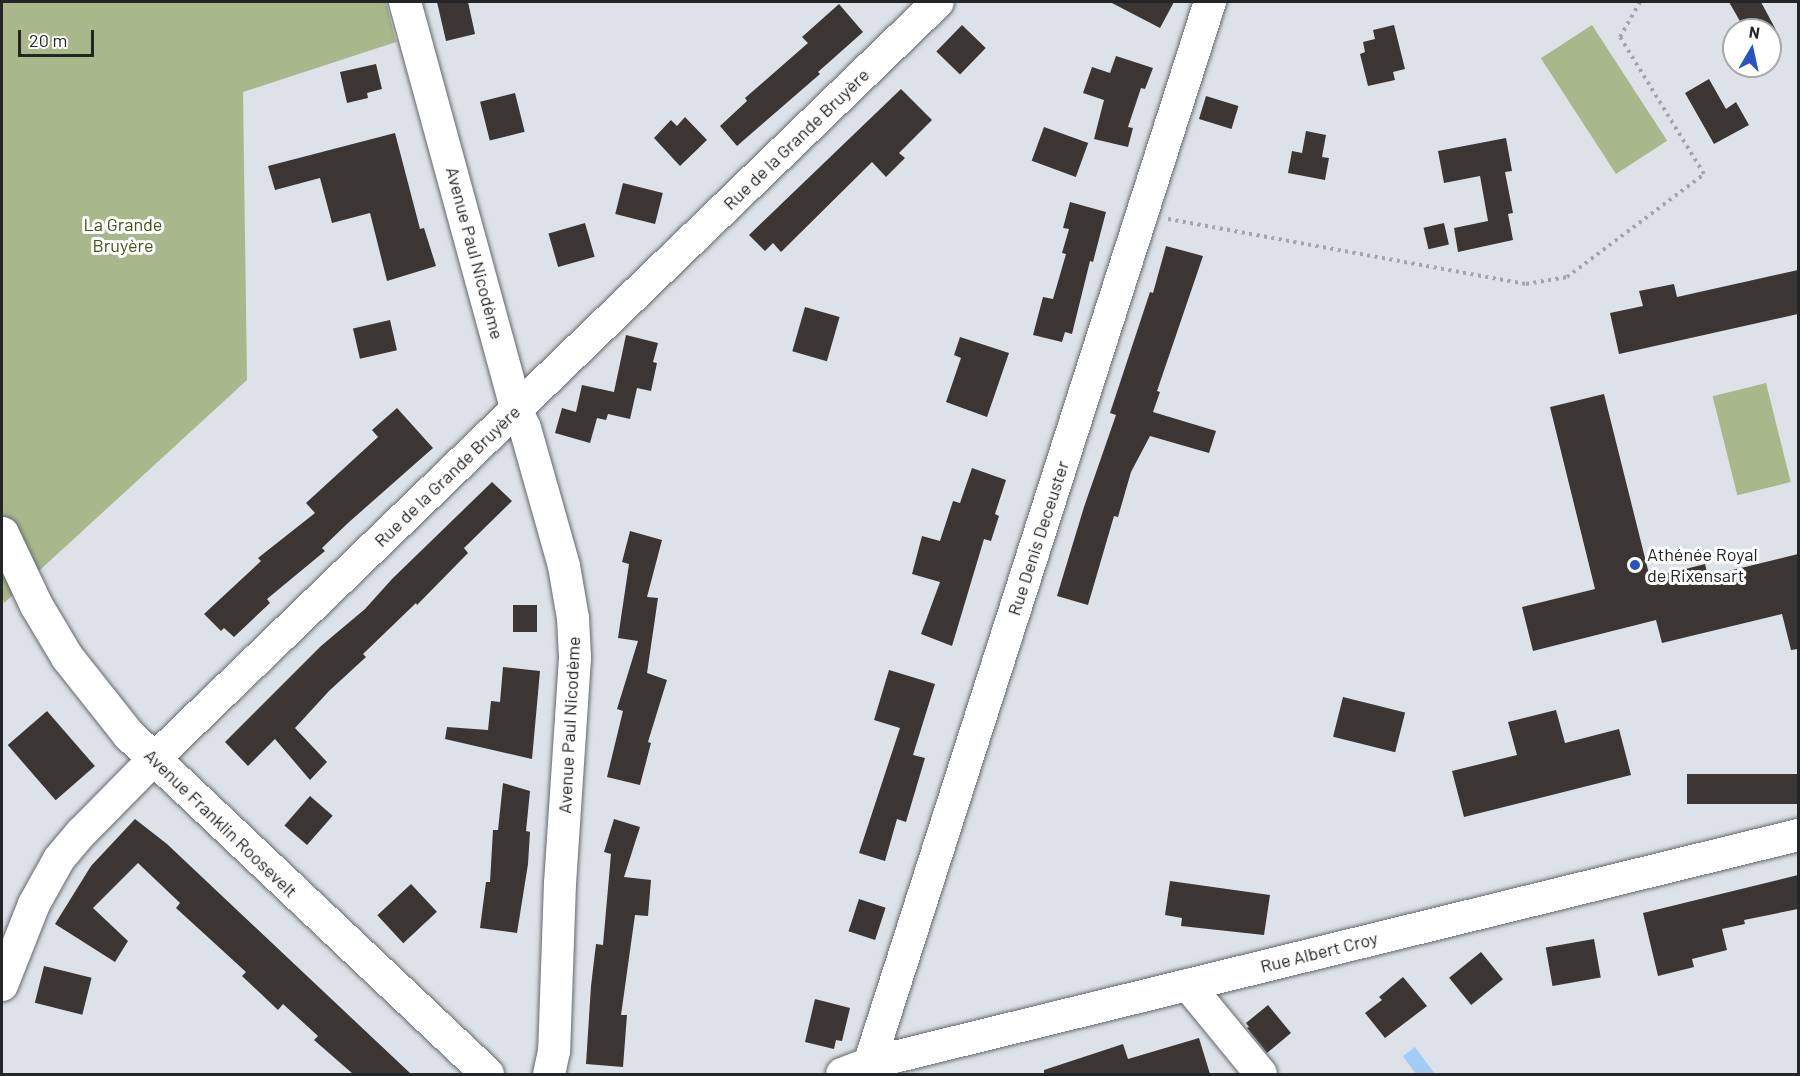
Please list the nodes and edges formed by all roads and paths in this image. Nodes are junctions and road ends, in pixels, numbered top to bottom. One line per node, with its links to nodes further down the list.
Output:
1 (405, 2): 6 (street, Avenue Paul Nicodème)
2 (938, 2): 6 (street, Rue de la Grande Bruyère)
3 (1210, 2): 5 (street, Rue Denis Deceuster)
4 (1640, 2): 5 (path)
5 (1142, 215): 12 (street, Rue Denis Deceuster)
6 (516, 409): 8 (street, Rue de la Grande Bruyère); 14 (street, Avenue Paul Nicodème)
7 (2, 533): 8 (main road, Avenue Franklin Roosevelt)
8 (153, 760): 10 (street, Rue de la Grande Bruyère); 13 (main road, Avenue Franklin Roosevelt)
9 (1798, 835): 11 (street, Rue Albert Croy)
10 (2, 985)
11 (1188, 985): 12 (street, Rue Albert Croy); 16 (street)
12 (868, 1069): 15 (street, Rue Albert Croy)
13 (487, 1074)
14 (549, 1074)
15 (842, 1074)
16 (1261, 1074)

